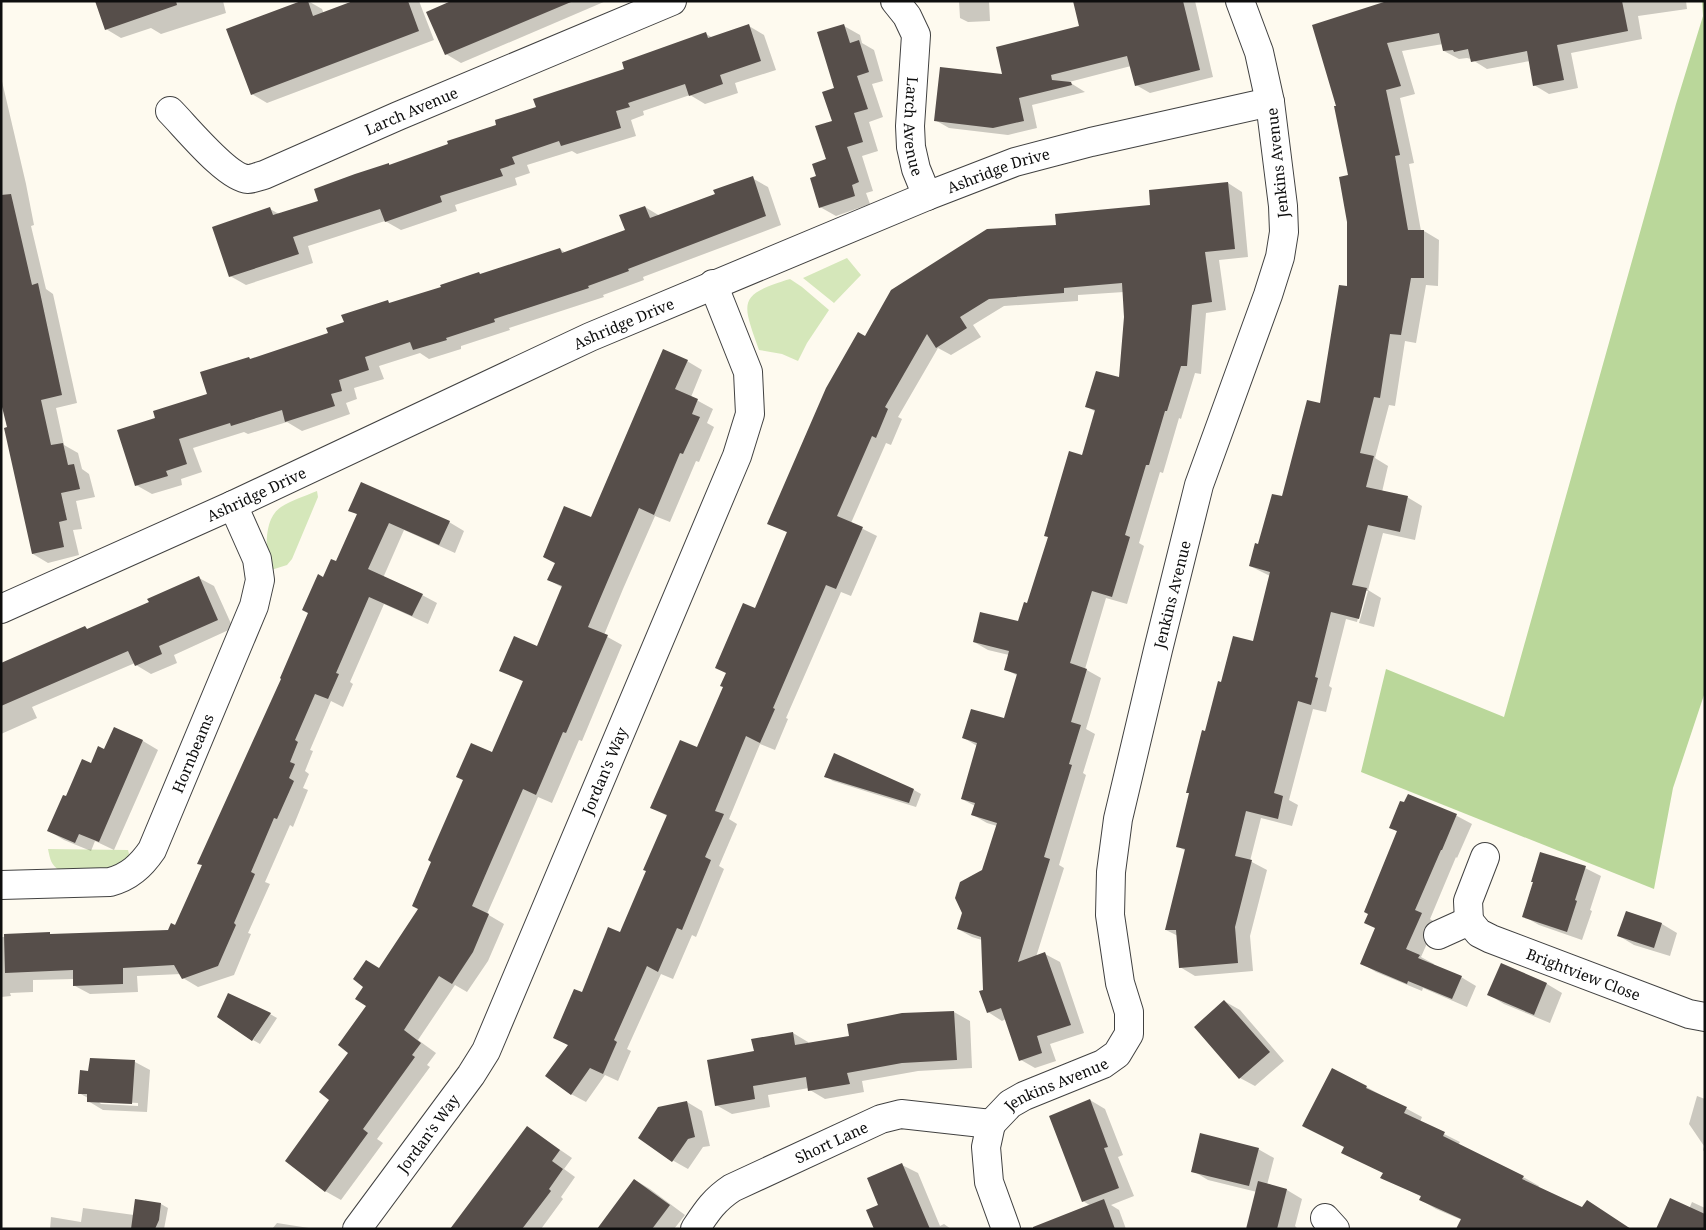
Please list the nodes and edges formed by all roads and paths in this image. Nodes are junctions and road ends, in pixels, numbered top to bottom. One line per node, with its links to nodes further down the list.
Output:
1 (672, 1): 5 (street, Larch Avenue)
2 (895, 1): 6 (street, Larch Avenue)
3 (1240, 1): 4 (street, Jenkins Avenue)
4 (1270, 102): 6 (street, Ashridge Drive); 15 (street, Jenkins Avenue)
5 (170, 111)
6 (927, 196): 7 (street, Ashridge Drive)
7 (712, 284): 8 (street, Ashridge Drive); 16 (street, Jordan's Way)
8 (233, 505): 9 (street, Ashridge Drive); 11 (street, Hornbeams)
9 (1, 609)
10 (1485, 857): 12 (street)
11 (1, 885)
12 (1469, 921): 13 (street); 14 (street, Brightview Close)
13 (1438, 934)
14 (1705, 1017)
15 (991, 1124): 17 (street, Short Lane); 18 (street)
16 (357, 1229)
17 (695, 1229)
18 (1006, 1229)

